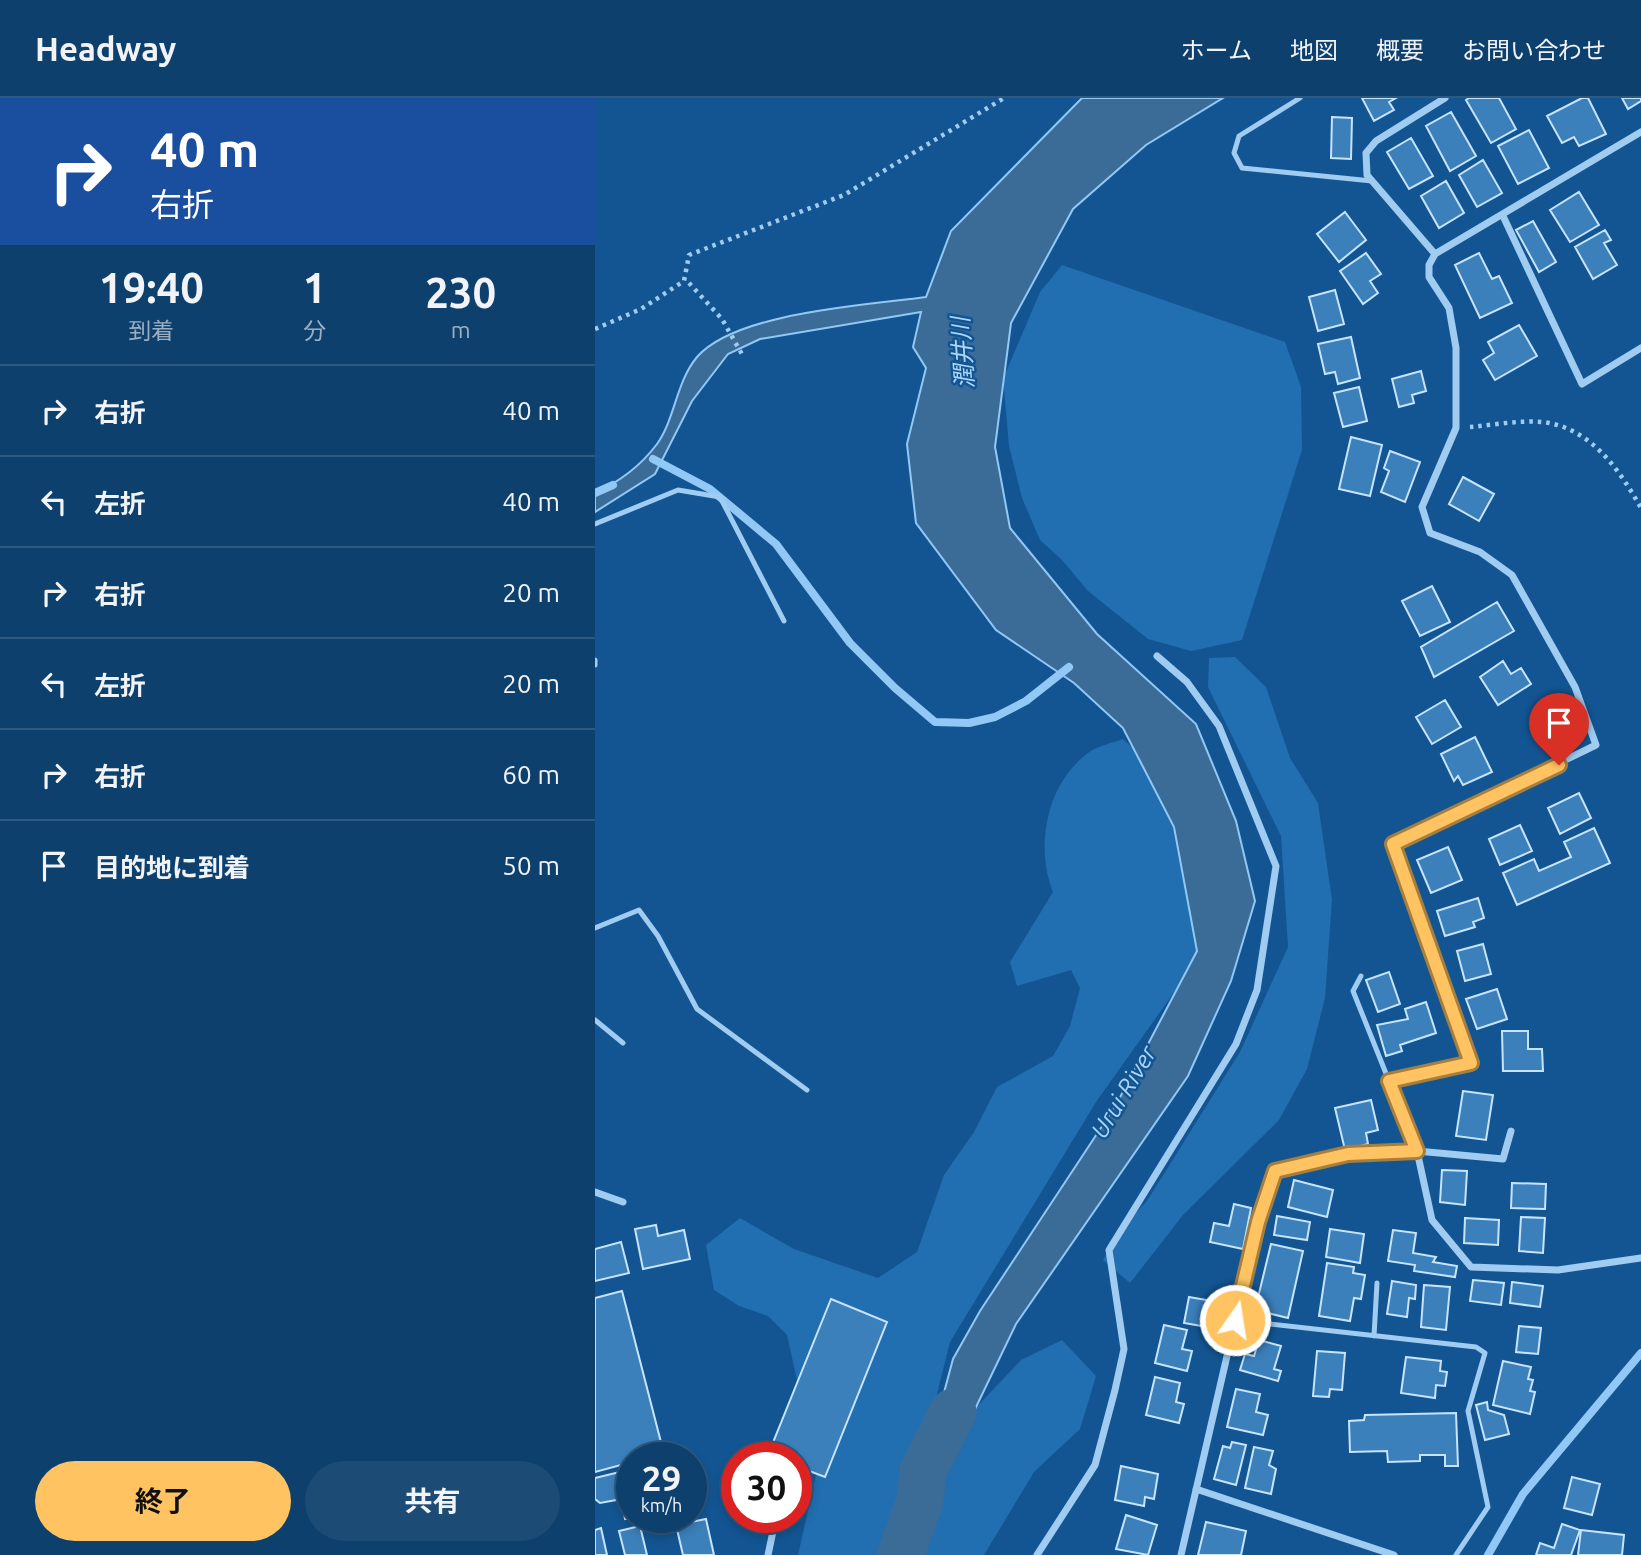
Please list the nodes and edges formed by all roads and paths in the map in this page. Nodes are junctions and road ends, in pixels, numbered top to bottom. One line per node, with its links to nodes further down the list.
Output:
1 (1004, 98): 9 (path)
2 (1300, 98): 5 (lane)
3 (1445, 98): 5 (street)
4 (1641, 132): 6 (street)
5 (1372, 181): 7 (street)
6 (1503, 216): 7 (street); 10 (street)
7 (1435, 254): 12 (street)
8 (689, 283): 11 (path)
9 (595, 329)
10 (1641, 348)
11 (743, 356)
12 (1457, 428): 13 (path); 21 (street)
13 (1641, 508)
14 (595, 524): 15 (lane)
15 (785, 621)
16 (1157, 656): 34 (street)
17 (595, 928): 22 (lane)
18 (1361, 976): 21 (lane)
19 (595, 1020): 20 (lane)
20 (623, 1043)
21 (1389, 1081): 24 (street)
22 (807, 1090)
23 (1511, 1131): 24 (street)
24 (1417, 1151): 27 (street); 29 (street)
25 (595, 1192): 26 (street)
26 (623, 1202)
27 (1641, 1258)
28 (1377, 1283): 30 (lane)
29 (1235, 1320): 30 (lane); 31 (street)
30 (1374, 1336): 37 (lane)
31 (1196, 1489): 35 (street); 36 (street)
32 (773, 1533): 33 (street)
33 (768, 1555)
34 (1037, 1555)
35 (1181, 1555)
36 (1394, 1555)
37 (1456, 1555)

